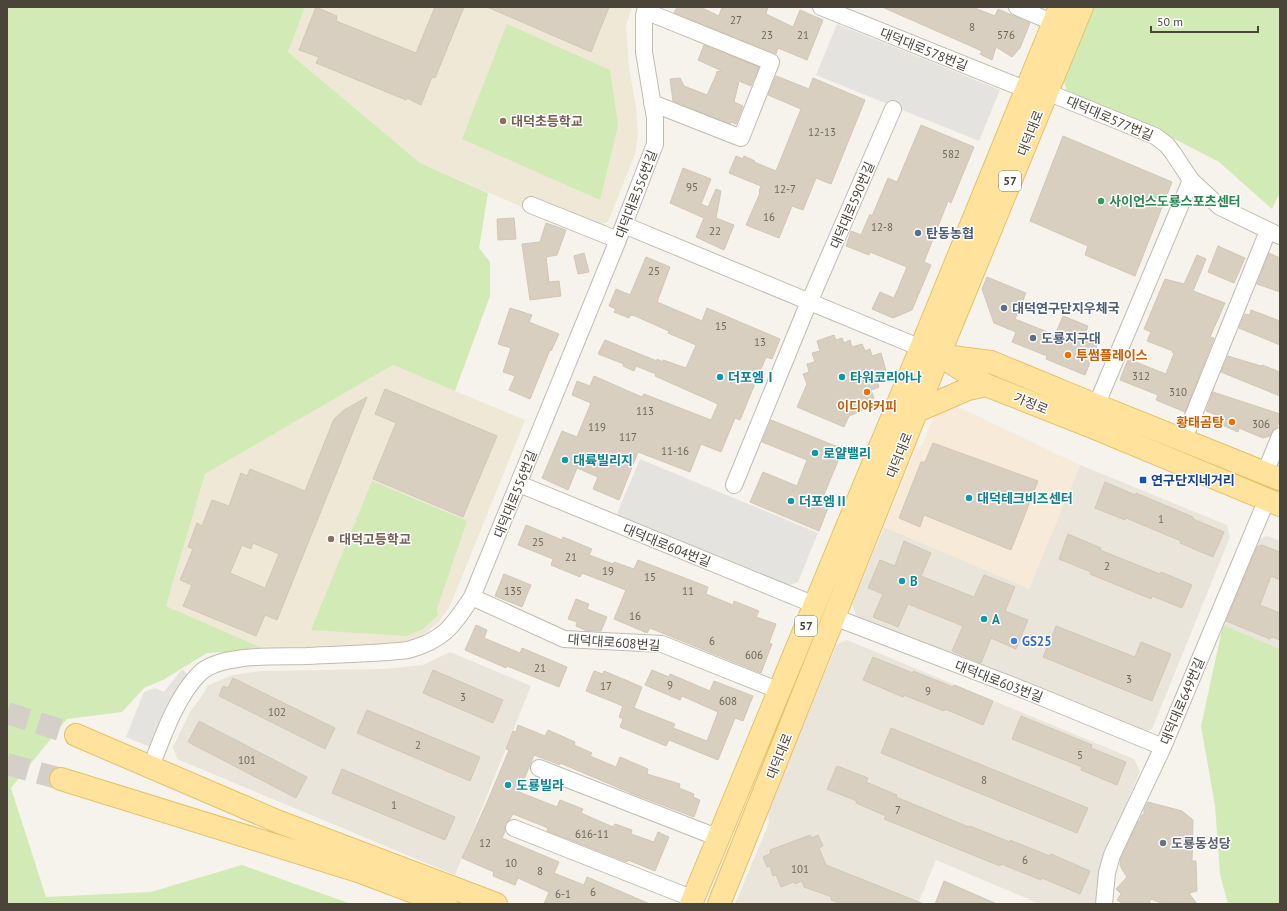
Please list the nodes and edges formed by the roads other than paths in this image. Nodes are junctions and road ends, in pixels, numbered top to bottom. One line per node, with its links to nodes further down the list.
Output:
1 (820, 7): 6 (street, 대덕대로578번길)
2 (1017, 7): 5 (street)
3 (1082, 7): 6 (main road, 대덕대로 / 57)
4 (646, 9): 7 (street, 대덕대로556번길); 7 (street)
5 (1057, 15): 6 (main road, 대덕대로 / 57)
6 (1037, 91): 9 (street, 대덕대로577번길); 14 (main road, 대덕대로 / 57)
7 (652, 103): 11 (street, 대덕대로556번길)
8 (893, 109): 13 (street, 대덕대로590번길)
9 (1192, 180): 12 (street, 대덕대로577번길); 16 (street)
10 (531, 205): 11 (street)
11 (621, 233): 13 (street); 21 (street, 대덕대로556번길)
12 (1274, 233): 19 (street)
13 (810, 301): 14 (street); 22 (street, 대덕대로590번길)
14 (930, 352): 15 (main road, 가정로); 16 (main road, 가정로); 17 (main road, 대덕대로 / 57); 25 (main road, 대덕대로 / 57)
15 (986, 385): 17 (main road); 23 (main road, 가정로)
16 (1096, 406): 19 (main road, 가정로)
17 (917, 411): 26 (main road, 대덕대로 / 57)
18 (1280, 436): 20 (street, 가정로)
19 (1183, 441): 20 (main road, 가정로)
20 (1273, 476)
21 (519, 484): 24 (street, 대덕대로556번길); 25 (street, 대덕대로604번길)
22 (734, 485)
23 (1274, 502): 29 (street, 대덕대로649번길)
24 (472, 598): 27 (street, 대덕대로608번길); 30 (street, 대덕대로556번길)
25 (815, 605): 27 (main road, 대덕대로 / 57)
26 (834, 617): 29 (street, 대덕대로603번길); 38 (main road, 대덕대로 / 57)
27 (780, 691): 34 (main road, 대덕대로 / 57)
28 (76, 735): 30 (main road)
29 (1163, 747): 39 (street, 대덕대로649번길)
30 (150, 767): 37 (main road)
31 (539, 768): 34 (street)
32 (61, 779): 36 (main road)
33 (514, 828): 35 (street, 대덕대로)
34 (719, 838): 35 (main road, 대덕대로 / 57)
35 (693, 901)
36 (446, 904)
37 (496, 904)
38 (719, 904)
39 (1104, 904)

